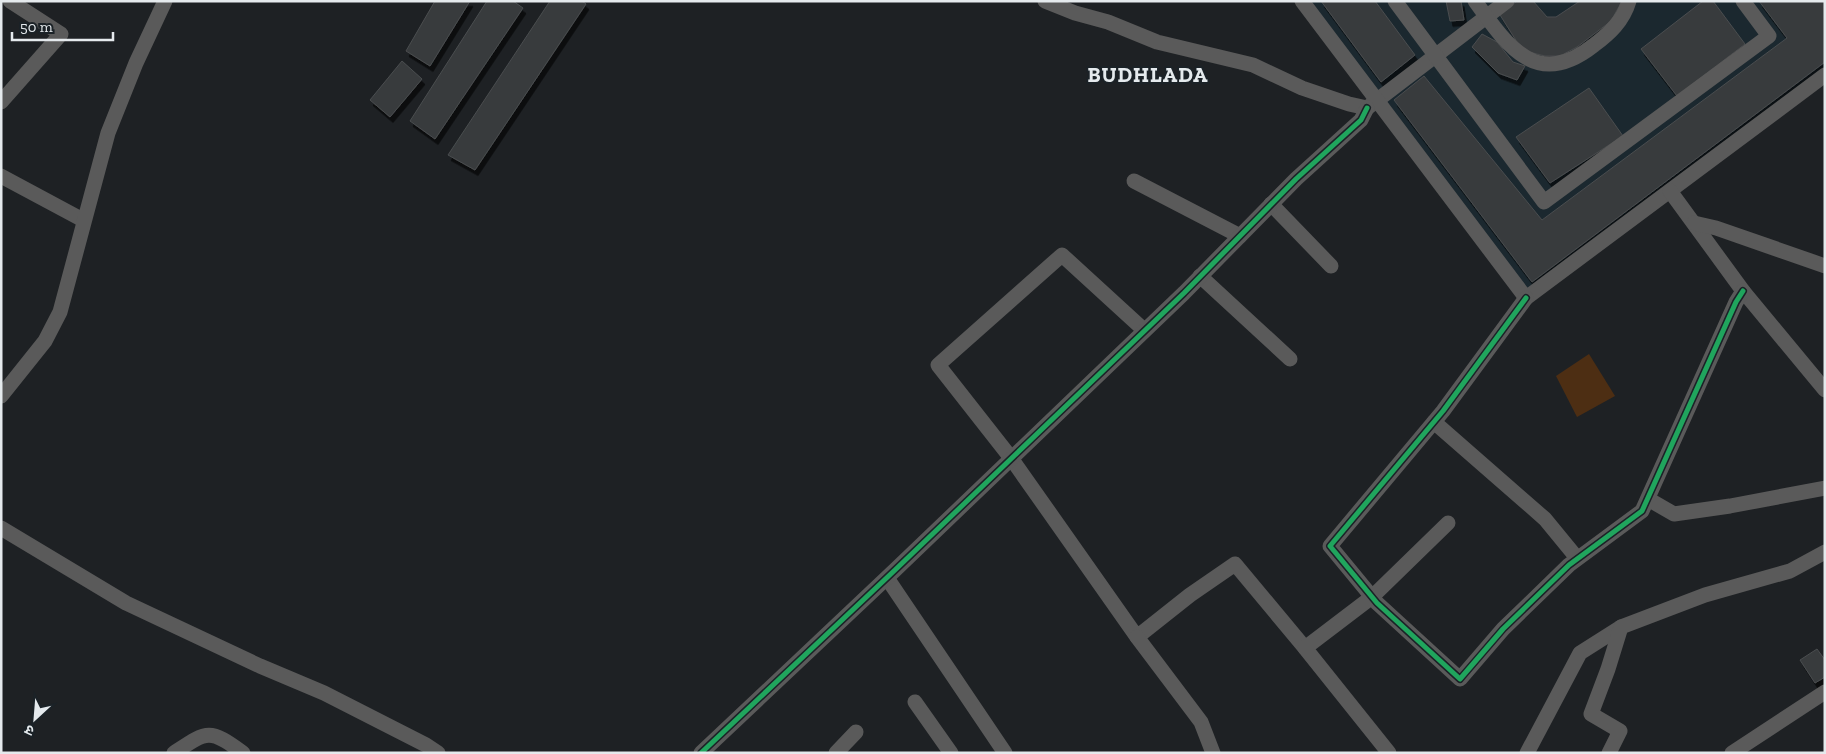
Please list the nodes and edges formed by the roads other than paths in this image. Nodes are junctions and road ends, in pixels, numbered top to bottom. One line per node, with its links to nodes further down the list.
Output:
1 (10, 1): 13 (street)
2 (165, 1): 19 (street)
3 (1045, 1): 14 (street)
4 (1302, 1): 14 (street)
5 (1395, 1): 11 (street)
6 (1475, 1): 10 (street)
7 (1507, 1): 10 (street)
8 (1629, 1): 10 (street)
9 (1744, 1): 11 (street)
10 (1487, 16): 11 (street)
11 (1435, 56): 14 (street)
12 (1825, 75): 17 (street)
13 (1, 102)
14 (1373, 104): 18 (street); 26 (street)
15 (1, 176): 19 (street)
16 (1134, 182): 21 (street)
17 (1670, 191): 20 (street); 26 (street)
18 (1271, 204): 21 (street); 22 (street)
19 (83, 220): 30 (street)
20 (1694, 224): 23 (street); 25 (street)
21 (1240, 236): 24 (street)
22 (1331, 266)
23 (1825, 266)
24 (1200, 276): 27 (street); 28 (street)
25 (1743, 291): 29 (street); 34 (street)
26 (1526, 298): 31 (street)
27 (1144, 330): 32 (street); 32 (street)
28 (1290, 359)
29 (1825, 390)
30 (1, 396)
31 (1434, 422): 38 (street); 40 (street)
32 (1011, 458): 39 (street); 42 (street)
33 (1825, 488): 34 (street)
34 (1648, 498): 38 (street)
35 (1448, 523): 40 (street)
36 (1, 528): 49 (street)
37 (1825, 552): 41 (street)
38 (1577, 558): 40 (street)
39 (887, 578): 50 (street); 53 (street)
40 (1372, 597): 43 (street)
41 (1620, 627): 56 (street); 57 (street)
42 (1137, 636): 43 (street); 54 (street)
43 (1305, 648): 55 (street)
44 (1825, 692): 58 (street)
45 (915, 702): 52 (street)
46 (856, 732): 51 (street)
47 (174, 753): 48 (street)
48 (243, 753)
49 (438, 753)
50 (701, 753)
51 (836, 753)
52 (951, 753)
53 (1005, 753)
54 (1213, 753)
55 (1390, 753)
56 (1527, 753)
57 (1609, 753)
58 (1732, 753)

